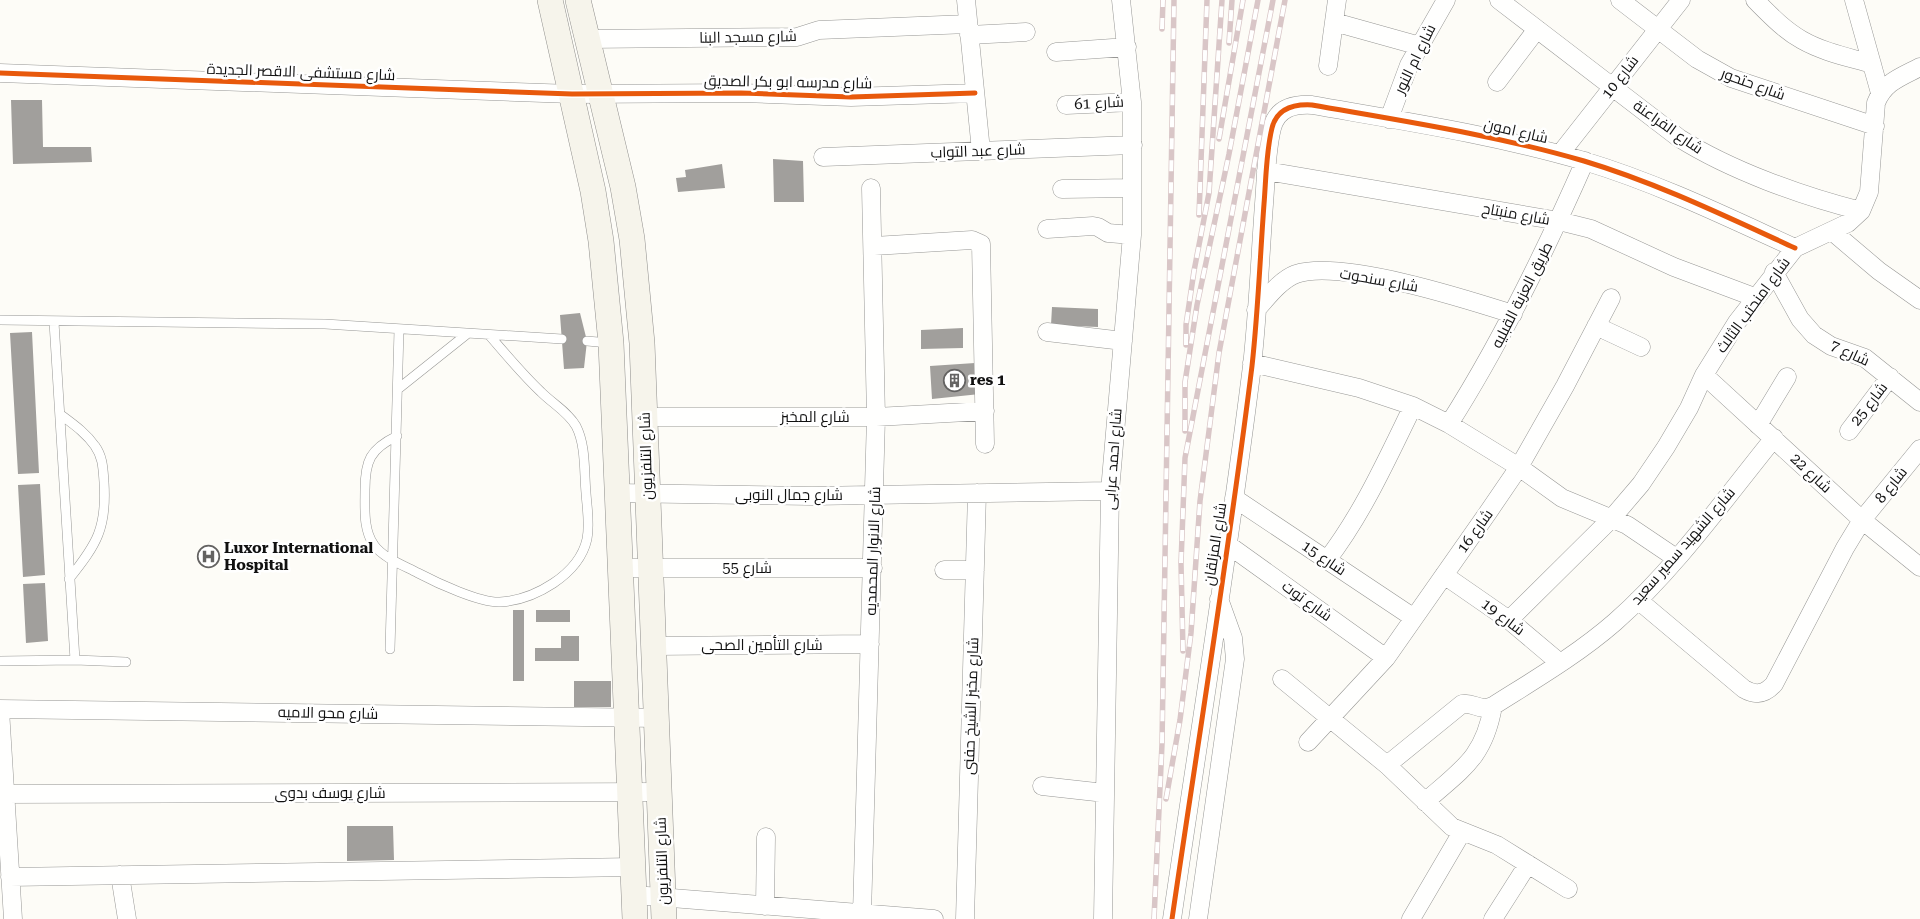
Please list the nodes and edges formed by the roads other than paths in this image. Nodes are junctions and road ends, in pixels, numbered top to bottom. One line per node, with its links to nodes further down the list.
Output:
1 (550, 0): 21 (main road, شارع التلفزيون)
2 (578, 0): 19 (main road, شارع التلفزيون)
3 (966, 0): 14 (street)
4 (1121, 0): 18 (street, شارع احمد عرابى)
5 (1337, 0): 12 (street)
6 (1446, 0): 17 (street, شارع ام النور)
7 (1499, 0): 15 (street, شارع الفراعنة)
8 (1620, 0): 13 (street, شارع حتحور)
9 (1681, 0): 13 (street, شارع 10)
10 (1754, 0): 22 (street)
11 (1854, 0): 22 (street)
12 (1334, 22): 17 (street); 23 (street)
13 (1658, 28): 27 (street, شارع 10); 35 (street, شارع حتحور)
14 (968, 29): 16 (street, شارع مسجد البنا); 19 (street, شارع مسجد البنا); 28 (street)
15 (1537, 30): 26 (street); 27 (street, شارع الفراعنة)
16 (1026, 32)
17 (1420, 46): 34 (street, شارع ام النور)
18 (1127, 47): 20 (street); 32 (street, شارع احمد عرابى)
19 (590, 50): 21 (main road); 29 (main road, شارع التلفزيون)
20 (1056, 52)
21 (565, 63): 31 (main road, شارع التلفزيون)
22 (1872, 64): 30 (street)
23 (1328, 66)
24 (1920, 67): 30 (street)
25 (0, 73): 31 (street, شارع مستشفى الاقصر الجديدة)
26 (1497, 82)
27 (1612, 87): 38 (street, شارع 10); 45 (street, شارع الفراعنة)
28 (975, 92): 29 (street, شارع مدرسه ابو بكر الصديق); 37 (street)
29 (600, 93): 31 (street, شارع مستشفى الاقصر الجديدة); 69 (main road, شارع التلفزيون)
30 (1880, 93): 35 (street, شارع امنحتب الثالث)
31 (572, 94): 68 (main road, شارع التلفزيون)
32 (1132, 102): 33 (street, شارع 61); 36 (street, شارع احمد عرابى)
33 (1066, 105)
34 (1389, 119): 38 (street, شارع امون); 41 (street, شارع امون)
35 (1875, 126): 45 (street, شارع امنحتب الثالث)
36 (1133, 145): 37 (street, شارع عبد التواب); 43 (street, شارع احمد عرابى)
37 (981, 151): 39 (street, شارع عبد التواب)
38 (1560, 154): 40 (street, شارع امون)
39 (823, 157)
40 (1585, 161): 46 (street, طريق العزبة القبليه); 51 (street, شارع امون)
41 (1266, 171): 46 (street, شارع منبتاح); 56 (street, شارع المزلقان)
42 (871, 188): 50 (street, شارع الانوار المحمديه)
43 (1132, 188): 44 (street); 49 (street, شارع احمد عرابى)
44 (1062, 189)
45 (1860, 211): 48 (street, شارع امنحتب الثالث)
46 (1559, 221): 53 (street, شارع منبتاح); 57 (street, طريق العزبة القبليه)
47 (1047, 229): 49 (street)
48 (1833, 232): 51 (street, شارع امنحتب الثالث); 55 (street)
49 (1132, 236): 66 (street, شارع احمد عرابى)
50 (874, 246): 78 (street); 81 (street, شارع الانوار المحمديه)
51 (1795, 248): 52 (street, شارع امنحتب الثالث)
52 (1774, 272): 53 (street, شارع امنحتب الثالث); 74 (street, شارع 7)
53 (1754, 297): 72 (street, شارع امنحتب الثالث)
54 (1611, 298): 60 (street, شارع 16)
55 (1920, 300)
56 (1256, 310): 57 (street, شارع سنحوت); 71 (street, شارع المزلقان)
57 (1513, 314): 82 (street, طريق العزبة القبليه)
58 (0, 320): 59 (lane)
59 (54, 322): 61 (lane); 79 (lane)
60 (1596, 326): 70 (street); 89 (street, شارع 16)
61 (399, 330): 63 (lane); 75 (lane)
62 (1047, 332): 66 (street)
63 (466, 334): 64 (lane); 75 (lane)
64 (490, 336): 65 (lane); 100 (lane)
65 (562, 340)
66 (1123, 341): 90 (street, شارع احمد عرابى)
67 (587, 342): 68 (lane)
68 (611, 344): 69 (main road); 91 (main road, شارع التلفزيون)
69 (642, 344): 80 (main road, شارع التلفزيون)
70 (1640, 347)
71 (1252, 363): 77 (street); 95 (street, شارع المزلقان)
72 (1704, 375): 83 (street, شارع 22); 96 (street, شارع امنحتب الثالث)
73 (1787, 377): 83 (street)
74 (1890, 377): 76 (street, شارع 7); 84 (street, شارع 25)
75 (398, 389): 85 (lane)
76 (1920, 402)
77 (1413, 406): 82 (street); 101 (street)
78 (985, 411): 81 (street, شارع المخبز); 87 (street)
79 (61, 415): 109 (lane); 109 (lane)
80 (645, 417): 81 (street, شارع المخبز); 93 (main road, شارع التلفزيون)
81 (876, 417): 94 (street, شارع الانوار المحمديه)
82 (1449, 424): 89 (street)
83 (1758, 425): 86 (street, شارع 22)
84 (1849, 431)
85 (397, 436): 100 (lane); 100 (lane)
86 (1774, 438): 97 (street, شارع 22); 99 (street, شارع الشهيد سمير سعيد)
87 (986, 444)
88 (1920, 449): 97 (street, شارع 8)
89 (1519, 466): 96 (street); 108 (street, شارع 16)
90 (1110, 491): 92 (street, شارع جمال النوبى); 133 (street, شارع احمد عرابى)
91 (617, 493): 93 (street, شارع جمال النوبى); 103 (main road, شارع التلفزيون)
92 (977, 493): 94 (street, شارع جمال النوبى); 107 (street, شارع مخبز الشيخ حفنى)
93 (647, 494): 94 (street, شارع جمال النوبى); 104 (main road, شارع التلفزيون)
94 (875, 495): 105 (street, شارع الانوار المحمديه)
95 (1234, 498): 98 (street, شارع المزلقان); 101 (street, شارع 15)
96 (1612, 518): 99 (street); 113 (street, شارع امنحتب الثالث)
97 (1862, 520): 102 (street, شارع 22); 111 (street, شارع 8)
98 (1227, 544): 110 (street, شارع المزلقان); 117 (street, شارع توت)
99 (1676, 558): 111 (street, شارع الشهيد سمير سعيد)
100 (393, 560): 116 (lane)
101 (1328, 560): 112 (street, شارع 15)
102 (1920, 567)
103 (620, 568): 104 (street, شارع 55); 125 (main road, شارع التلفزيون)
104 (651, 568): 105 (street, شارع 55); 115 (main road, شارع التلفزيون)
105 (873, 568): 114 (street, شارع الانوار المحمديه)
106 (944, 570): 107 (street)
107 (975, 570): 151 (street, شارع مخبز الشيخ حفنى)
108 (1444, 574): 112 (street, شارع 16); 113 (street, شارع 19)
109 (69, 579): 119 (lane)
110 (1219, 599): 153 (street, شارع المزلقان); 154 (street)
111 (1638, 600): 121 (street, شارع الشهيد سمير سعيد)
112 (1414, 618): 117 (street, شارع 16)
113 (1509, 620): 121 (street, شارع 19)
114 (870, 644): 115 (street, شارع التأمين الصحى); 147 (street, شارع الانوار المحمديه)
115 (654, 646): 126 (main road, شارع التلفزيون)
116 (390, 649)
117 (1386, 658): 127 (street, شارع 16)
118 (0, 660): 119 (lane)
119 (74, 660): 120 (lane)
120 (126, 662)
121 (1560, 663): 123 (street, شارع الشهيد سمير سعيد)
122 (1282, 679): 127 (street)
123 (1493, 706): 129 (street); 135 (street)
124 (0, 710): 125 (street, شارع محو الاميه); 134 (street)
125 (626, 718): 126 (street, شارع محو الاميه); 131 (main road, شارع التلفزيون)
126 (657, 718): 132 (main road, شارع التلفزيون)
127 (1331, 718): 128 (street, شارع 16); 129 (street)
128 (1308, 742)
129 (1387, 765): 135 (street)
130 (1042, 786): 133 (street)
131 (630, 792): 132 (street, شارع يوسف بدوى); 134 (street, شارع يوسف بدوى); 139 (main road, شارع التلفزيون)
132 (660, 792): 146 (main road, شارع التلفزيون)
133 (1105, 793): 152 (street, شارع احمد عرابى)
134 (3, 794): 141 (street)
135 (1425, 802): 136 (street)
136 (1462, 832): 138 (street); 155 (street)
137 (766, 837): 144 (street)
138 (1528, 864): 142 (street); 156 (street)
139 (633, 867): 140 (street); 145 (main road, شارع التلفزيون)
140 (120, 875): 141 (street); 149 (street)
141 (10, 877): 143 (street)
142 (1568, 889)
143 (6, 898): 148 (street)
144 (765, 906): 146 (street); 147 (street)
145 (635, 907): 146 (street)
146 (664, 908)
147 (862, 914): 150 (street)
148 (13, 919)
149 (127, 919)
150 (934, 919)
151 (965, 919)
152 (1103, 919)
153 (1172, 919)
154 (1198, 919)
155 (1411, 919)
156 (1493, 919)

